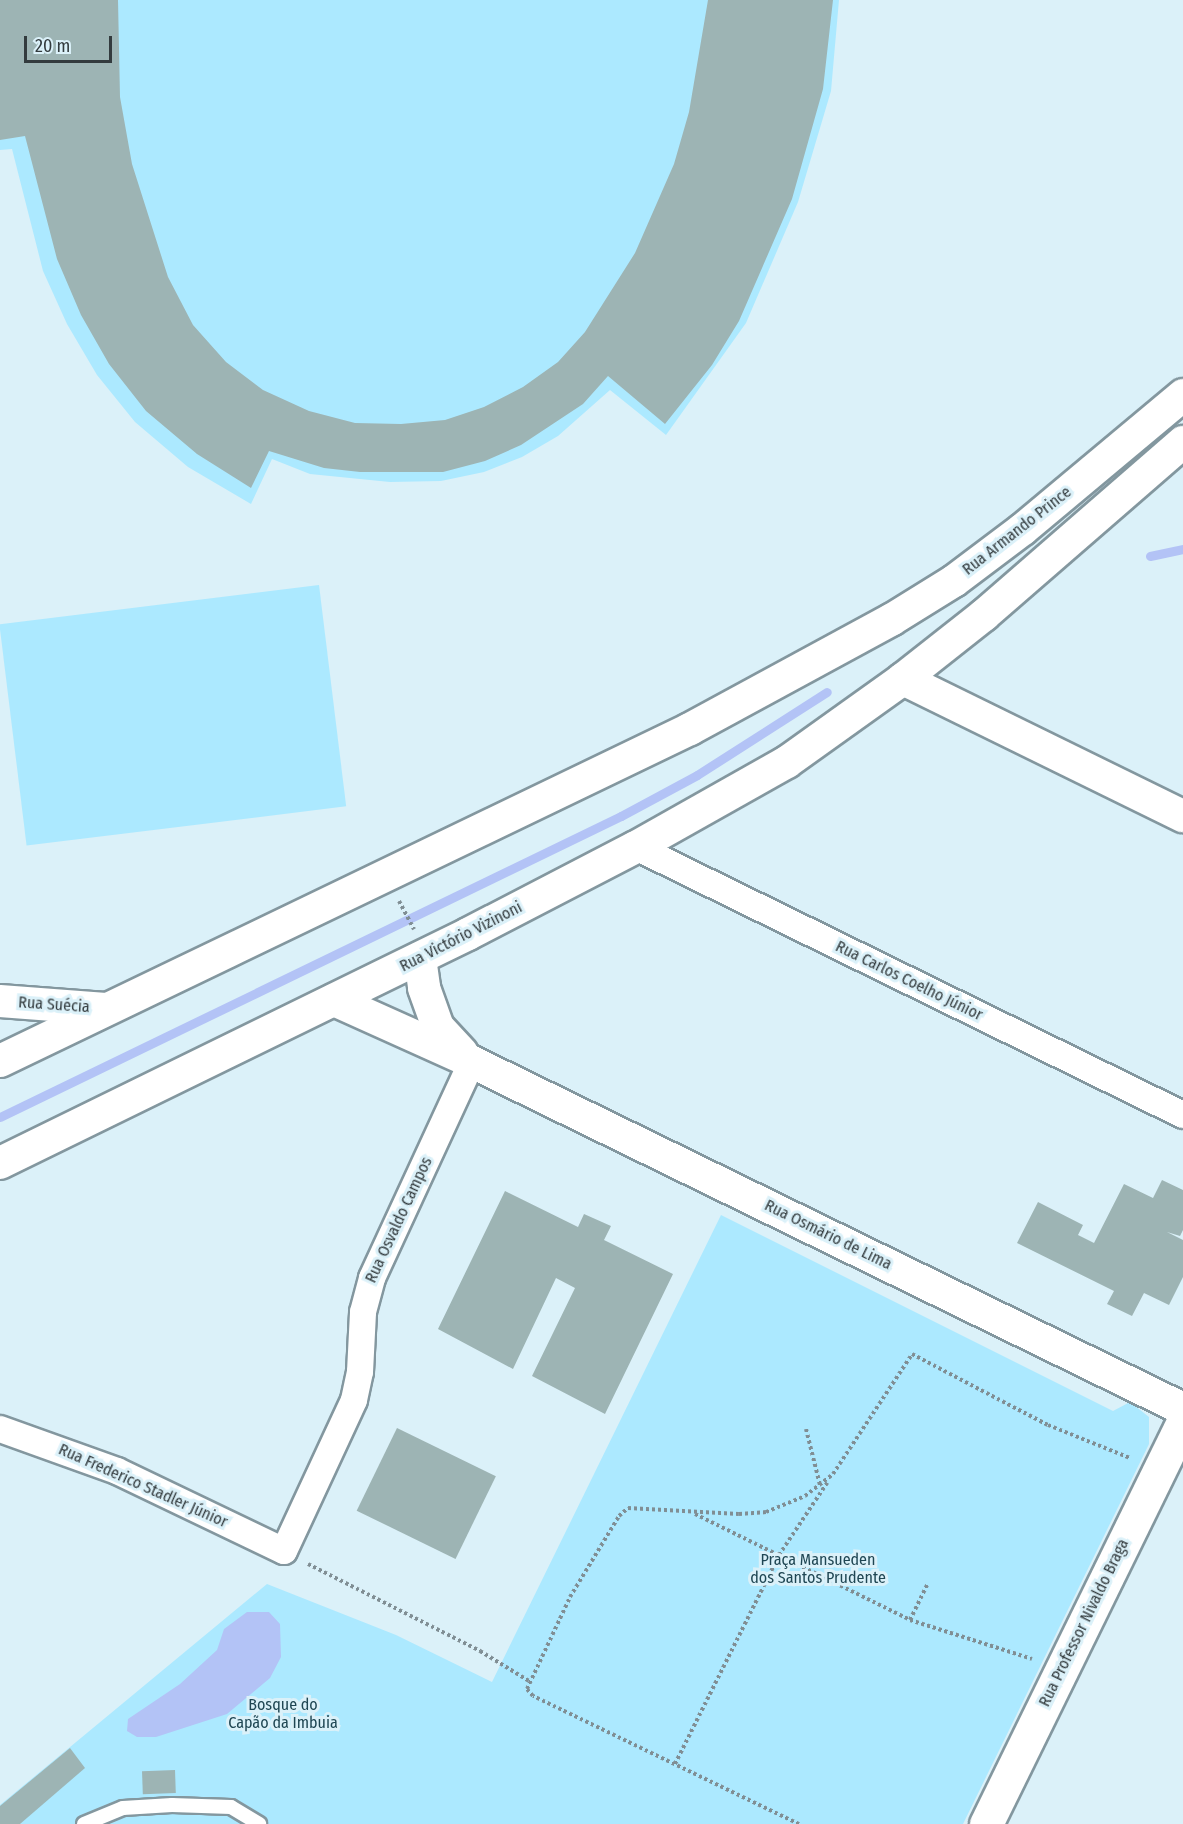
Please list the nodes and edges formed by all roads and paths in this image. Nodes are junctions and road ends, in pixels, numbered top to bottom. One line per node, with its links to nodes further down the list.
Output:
1 (1183, 395): 10 (street, Rua Armando Prince)
2 (1183, 442): 3 (street)
3 (903, 679): 4 (street); 5 (street, Rua Victório Vizinoni)
4 (1183, 816)
5 (636, 847): 7 (street, Rua Victório Vizinoni); 13 (street, Rua Carlos Coelho Júnior)
6 (397, 898): 7 (path)
7 (418, 945): 9 (street, Rua Victório Vizinoni); 12 (street, Rua Osmário de Lima)
8 (0, 1000): 10 (street, Rua Suécia)
9 (334, 1000): 12 (street, Rua Osmário de Lima); 14 (street, Rua Victório Vizinoni)
10 (107, 1009): 11 (street)
11 (0, 1061)
12 (472, 1062): 15 (street, Rua Osmário de Lima); 23 (street, Rua Osvaldo Campos)
13 (1183, 1114)
14 (0, 1162)
15 (1183, 1409)
16 (1183, 1422): 33 (main road, Rua Professor Nivaldo Braga)
17 (806, 1428): 21 (path)
18 (0, 1429): 23 (street, Rua Frederico Stadler Júnior)
19 (1130, 1458): 20 (path)
20 (832, 1474): 21 (path); 24 (path)
21 (820, 1486): 22 (path)
22 (692, 1512): 24 (path); 28 (path)
23 (284, 1551): 28 (path)
24 (778, 1555): 26 (path); 29 (path)
25 (927, 1585): 26 (path)
26 (910, 1620): 27 (path)
27 (1036, 1660)
28 (529, 1681): 29 (path)
29 (675, 1764): 32 (path)
30 (84, 1824): 31 (lane)
31 (259, 1824)
32 (799, 1824)
33 (986, 1824)

